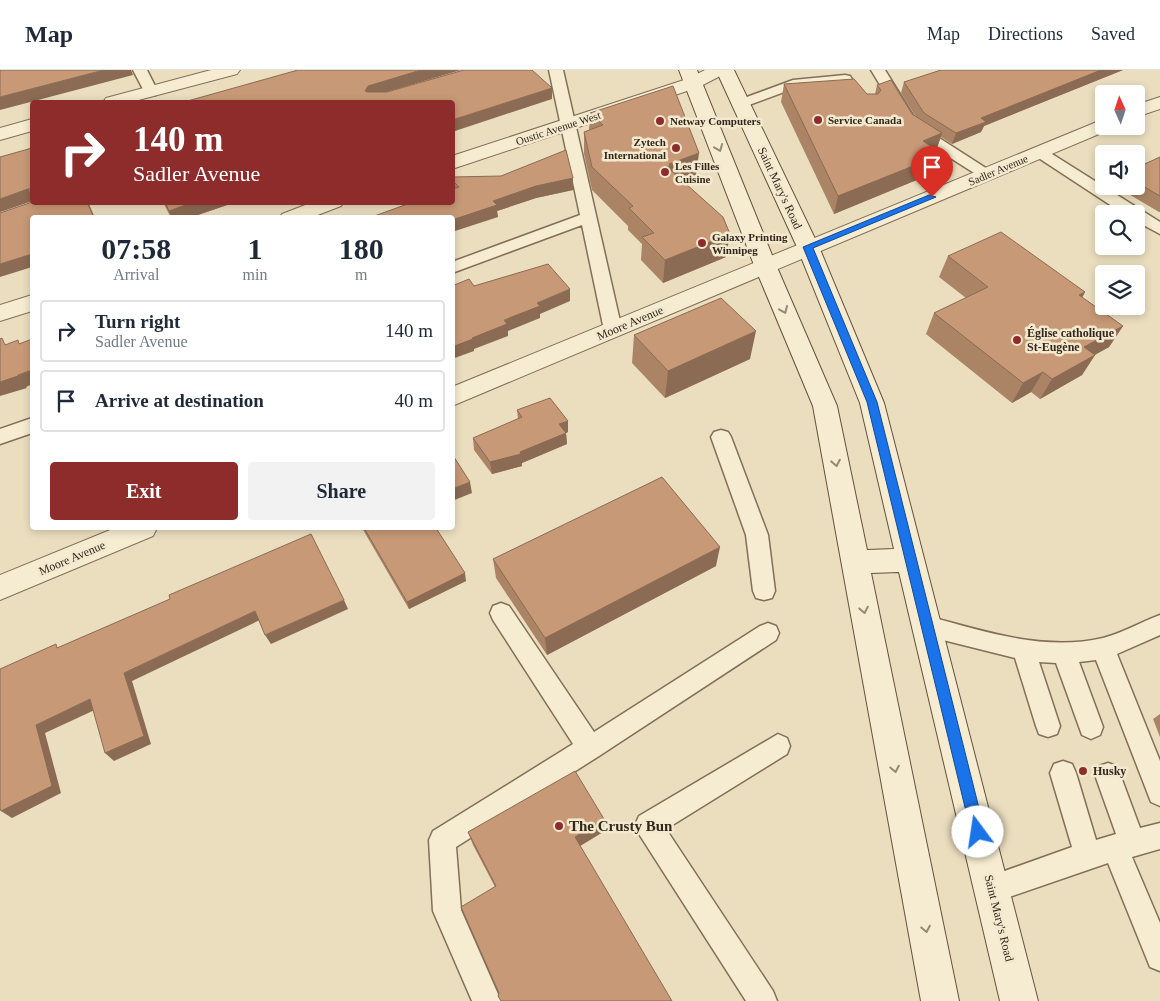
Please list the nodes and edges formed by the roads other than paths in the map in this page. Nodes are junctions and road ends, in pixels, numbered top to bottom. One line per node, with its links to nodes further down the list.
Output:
1 (140, 70): 11 (lane)
2 (231, 70): 11 (main road)
3 (556, 70): 17 (lane)
4 (718, 70): 9 (main road, Oustic Avenue West)
5 (724, 70): 15 (main road, Saint Mary's Road)
6 (802, 70): 10 (lane)
7 (878, 70): 23 (lane)
8 (842, 75): 10 (lane); 12 (lane)
9 (691, 76): 17 (main road, Oustic Avenue West); 31 (main road, one-way to 31)
10 (793, 84): 15 (lane)
11 (151, 92): 13 (main road)
12 (856, 93)
13 (120, 100)
14 (1160, 102): 16 (main road)
15 (740, 104): 30 (main road, Saint Mary's Road)
16 (1145, 108)
17 (568, 125): 22 (main road, Oustic Avenue West); 27 (lane)
18 (30, 126): 20 (main road)
19 (1095, 129): 21 (main road, Sadler Avenue)
20 (0, 134)
21 (1039, 152): 23 (main road, Sadler Avenue); 25 (lane)
22 (455, 162)
23 (987, 175): 30 (main road, Sadler Avenue)
24 (326, 205): 26 (main road)
25 (1122, 205)
26 (297, 215)
27 (589, 217): 32 (lane); 35 (lane)
28 (1145, 220): 29 (lane)
29 (1160, 229)
30 (808, 247): 31 (main road, Moore Avenue); 41 (main road, Saint Mary's Road)
31 (765, 265): 35 (main road, Moore Avenue); 42 (main road, one-way to 42)
32 (455, 267)
33 (30, 303): 34 (main road)
34 (0, 313)
35 (613, 330): 36 (main road, Moore Avenue)
36 (455, 397)
37 (30, 426): 38 (lane)
38 (0, 437)
39 (721, 437): 44 (lane)
40 (138, 530): 43 (main road, Moore Avenue)
41 (911, 560): 42 (main road); 47 (main road, Saint Mary's Road)
42 (855, 562): 66 (main road, one-way to 66)
43 (0, 588)
44 (764, 591)
45 (501, 613): 55 (lane)
46 (1160, 625): 49 (lane)
47 (927, 626): 50 (lane); 62 (main road, Saint Mary's Road)
48 (768, 633): 55 (lane)
49 (1103, 648): 51 (lane); 58 (lane)
50 (1024, 650): 51 (lane); 52 (lane)
51 (1064, 652): 53 (lane)
52 (1048, 726)
53 (1091, 727)
54 (778, 746): 65 (lane)
55 (590, 748): 64 (lane)
56 (1063, 773): 61 (lane)
57 (1108, 775): 60 (lane)
58 (1160, 794)
59 (1160, 836): 60 (lane)
60 (1124, 846): 61 (lane); 63 (lane)
61 (1088, 855): 62 (lane)
62 (992, 889): 67 (main road, Saint Mary's Road)
63 (1160, 957)
64 (487, 1001)
65 (763, 1001)
66 (940, 1001)
67 (1019, 1001)

